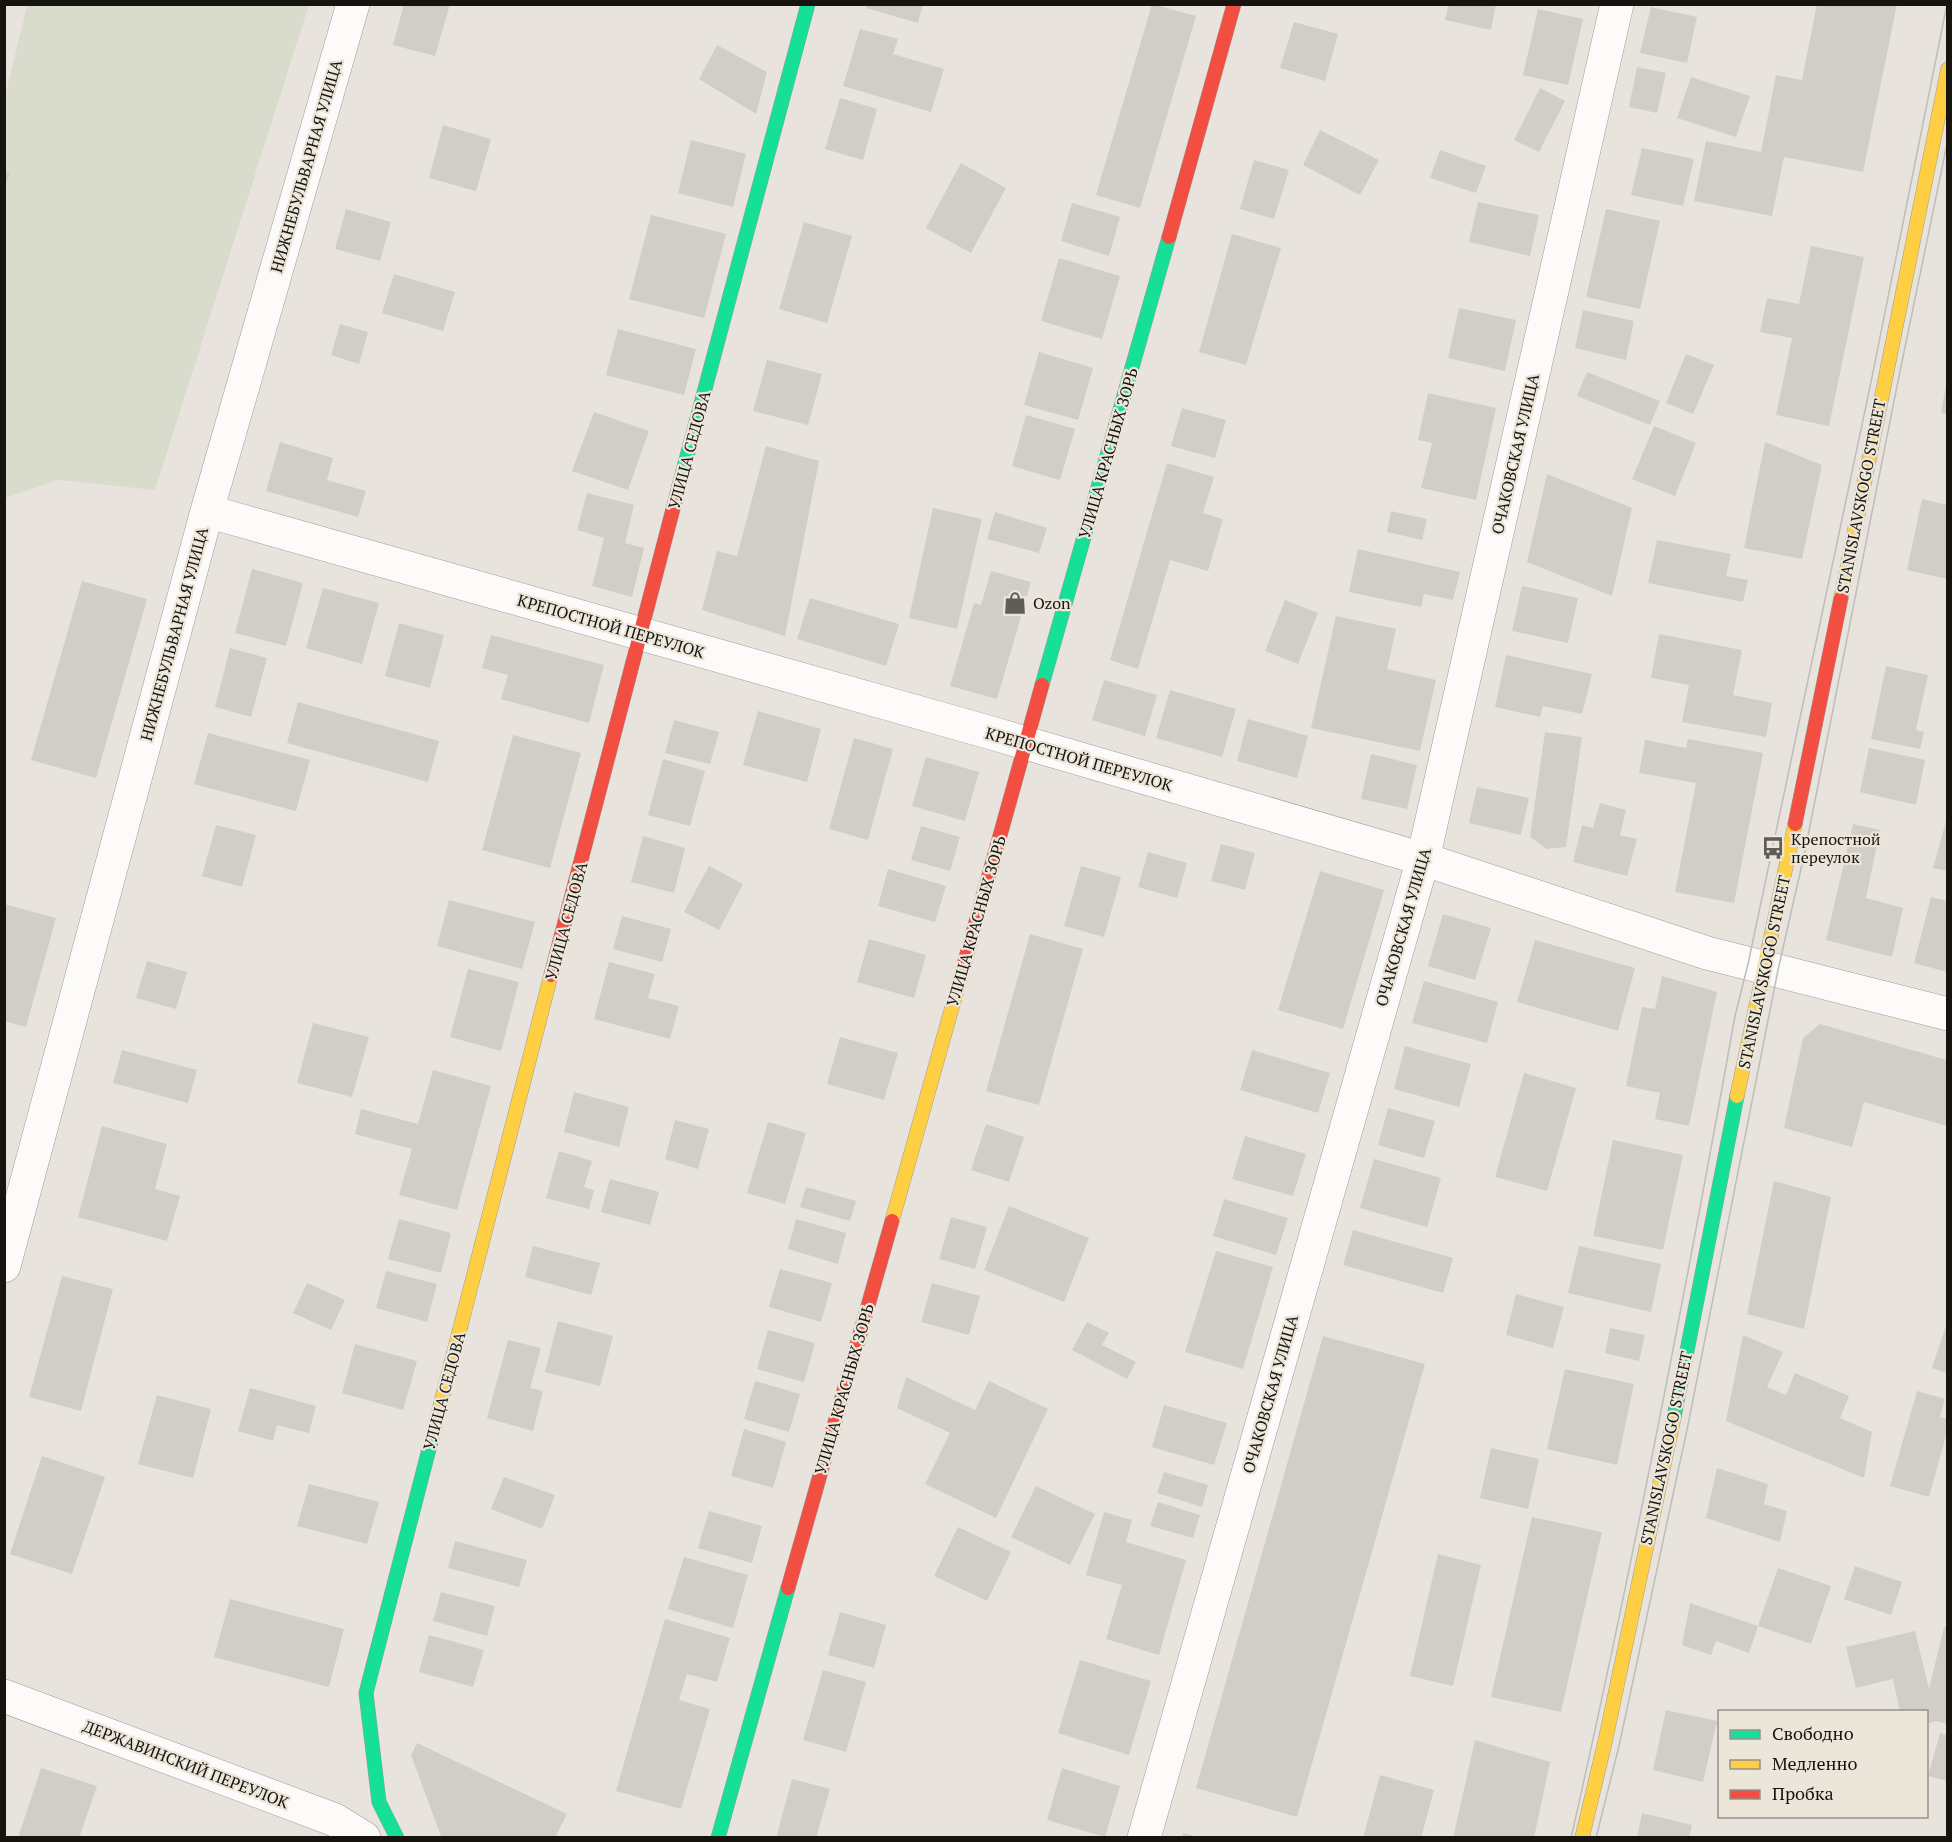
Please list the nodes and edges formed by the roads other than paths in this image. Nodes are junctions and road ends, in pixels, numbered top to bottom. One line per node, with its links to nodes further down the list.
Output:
1 (352, 4): 6 (street, НИЖНЕБУЛЬВАРНАЯ УЛИЦА)
2 (808, 4): 7 (street, УЛИЦА СЕДОВА)
3 (1234, 4): 8 (street, УЛИЦА КРАСНЫХ ЗОРЬ)
4 (1617, 4): 9 (street, ОЧАКОВСКАЯ УЛИЦА)
5 (1947, 69): 10 (street, STANISLAVSKOGO STREET)
6 (207, 511): 7 (street, КРЕПОСТНОЙ ПЕРЕУЛОК); 12 (street, НИЖНЕБУЛЬВАРНАЯ УЛИЦА)
7 (640, 633): 8 (street, КРЕПОСТНОЙ ПЕРЕУЛОК); 16 (street, УЛИЦА СЕДОВА)
8 (1026, 743): 9 (street, КРЕПОСТНОЙ ПЕРЕУЛОК); 17 (street, УЛИЦА КРАСНЫХ ЗОРЬ)
9 (1423, 859): 10 (street, КРЕПОСТНОЙ ПЕРЕУЛОК); 18 (street, ОЧАКОВСКАЯ УЛИЦА)
10 (1764, 968): 11 (street, КРЕПОСТНОЙ ПЕРЕУЛОК); 19 (street, STANISLAVSKOGO STREET)
11 (1947, 1014)
12 (4, 1266)
13 (4, 1696): 14 (street, ДЕРЖАВИНСКИЙ ПЕРЕУЛОК)
14 (332, 1829): 15 (street, ДЕРЖАВИНСКИЙ ПЕРЕУЛОК)
15 (364, 1838)
16 (398, 1838)
17 (718, 1838)
18 (1144, 1838)
19 (1582, 1838)

